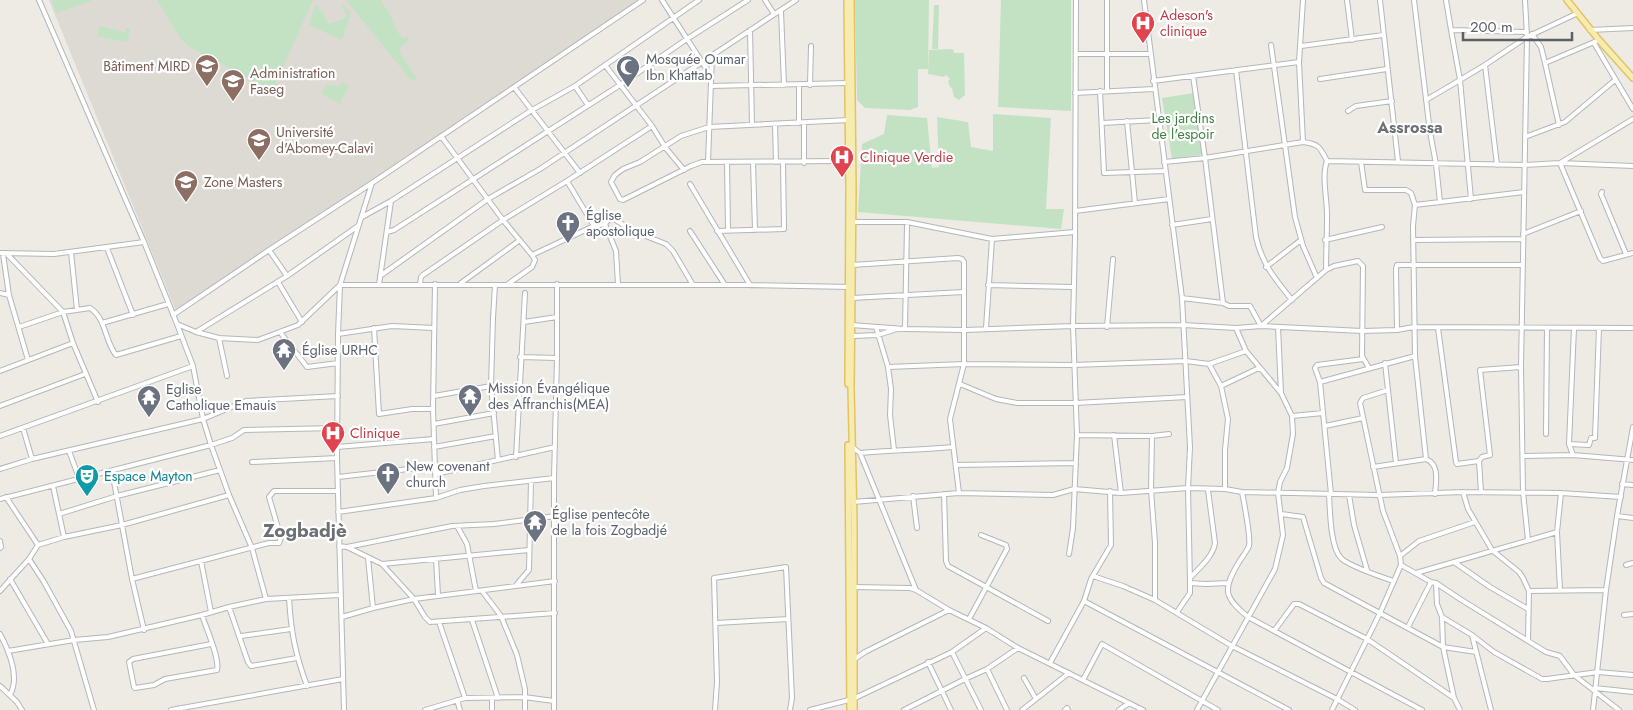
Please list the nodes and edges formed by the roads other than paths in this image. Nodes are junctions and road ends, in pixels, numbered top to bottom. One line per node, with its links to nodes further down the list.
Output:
1 (39, 0): 158 (street)
2 (643, 0): 66 (street)
3 (662, 0): 23 (street)
4 (699, 0): 23 (street)
5 (748, 0): 31 (street)
6 (765, 0): 21 (street)
7 (796, 0): 20 (street)
8 (847, 0): 58 (main road)
9 (851, 0): 73 (main road)
10 (1076, 0): 38 (street)
11 (1107, 0): 37 (street)
12 (1144, 0): 39 (street)
13 (1303, 0): 36 (street)
14 (1347, 0): 32 (street)
15 (1380, 0): 30 (street)
16 (1414, 0): 71 (street)
17 (1446, 0): 26 (street)
18 (1526, 0): 28 (street)
19 (1567, 0): 22 (main road)
20 (781, 11): 21 (street); 61 (street)
21 (774, 14): 25 (street)
22 (1578, 14): 27 (main road); 29 (street)
23 (673, 17): 31 (street); 44 (street)
24 (1633, 28): 27 (street)
25 (750, 30): 40 (street); 65 (street)
26 (1451, 30): 28 (street); 55 (street)
27 (1590, 30): 33 (main road)
28 (1527, 34): 29 (street); 46 (street); 92 (street)
29 (1532, 34): 43 (street)
30 (1383, 36): 32 (street); 47 (street)
31 (687, 39): 41 (street); 60 (street)
32 (1352, 40): 36 (street)
33 (1596, 42): 43 (street); 48 (main road); 56 (street)
34 (1271, 45): 45 (street)
35 (811, 46): 59 (street)
36 (1301, 46): 42 (street)
37 (1106, 53): 38 (street); 39 (street); 69 (street)
38 (1076, 54): 70 (street)
39 (1151, 54): 57 (street)
40 (712, 56): 41 (street); 51 (street)
41 (702, 62): 51 (street); 75 (street)
42 (1299, 62): 45 (street); 93 (street)
43 (1546, 63): 87 (street)
44 (605, 65): 60 (street); 63 (street)
45 (1274, 65): 50 (street); 94 (street)
46 (1485, 65): 55 (street); 114 (street)
47 (1387, 68): 54 (street); 72 (street)
48 (1625, 69): 49 (street); 53 (main road)
49 (1633, 69)
50 (1236, 70): 52 (street); 96 (street)
51 (711, 76): 64 (street)
52 (1193, 76): 57 (street); 99 (street)
53 (1633, 78)
54 (1320, 79)
55 (1460, 80): 71 (street); 113 (street)
56 (1615, 80): 76 (street); 87 (street)
57 (1153, 81): 67 (street)
58 (848, 83): 59 (street); 73 (main road)
59 (810, 84): 62 (street)
60 (620, 85): 74 (street); 75 (street)
61 (784, 85): 62 (street); 65 (street)
62 (799, 85): 84 (street)
63 (575, 86): 74 (street); 77 (street)
64 (711, 86): 65 (street); 89 (street)
65 (752, 86): 86 (street)
66 (514, 87): 77 (street); 91 (street)
67 (1154, 89): 69 (street); 81 (street)
68 (1100, 91): 69 (street); 70 (street); 83 (street)
69 (1106, 91)
70 (1076, 93): 134 (street)
71 (1426, 100): 112 (street)
72 (1392, 101): 78 (street); 101 (street)
73 (850, 103): 80 (main road); 139 (main road)
74 (588, 105): 90 (street)
75 (635, 105): 88 (street); 97 (street)
76 (1633, 109)
77 (532, 110): 90 (street); 98 (street)
78 (1348, 111)
79 (1633, 119): 111 (street)
80 (849, 120): 84 (street); 108 (main road)
81 (1158, 120): 82 (street); 109 (street)
82 (1127, 121): 83 (street); 118 (street)
83 (1102, 122): 118 (street)
84 (802, 123): 85 (street); 107 (street)
85 (776, 124): 86 (street); 105 (street)
86 (752, 125): 89 (street)
87 (1559, 125): 92 (street)
88 (652, 126): 95 (street); 120 (street)
89 (709, 127): 95 (street); 102 (street)
90 (548, 131): 97 (street); 121 (street)
91 (441, 136): 98 (street); 123 (street)
92 (1525, 137): 115 (street)
93 (1303, 142): 94 (street); 100 (street)
94 (1284, 145): 96 (street); 155 (street)
95 (665, 147): 117 (street); 117 (street)
96 (1246, 151): 99 (street); 171 (street)
97 (564, 152): 120 (street); 127 (street)
98 (456, 158): 121 (street); 130 (street)
99 (1205, 158): 109 (street); 137 (street)
100 (1326, 161): 110 (street); 156 (street)
101 (1398, 161): 110 (street); 112 (street)
102 (708, 162): 103 (street); 117 (street)
103 (727, 162): 104 (street); 146 (street)
104 (752, 162): 105 (street); 147 (street)
105 (776, 162): 106 (street)
106 (783, 162): 107 (street); 147 (street)
107 (804, 162): 108 (street)
108 (849, 162): 139 (main road)
109 (1164, 162): 119 (street)
110 (1361, 162): 133 (street)
111 (1560, 163): 115 (street); 116 (street); 135 (street)
112 (1436, 164): 113 (street); 131 (street)
113 (1468, 165): 114 (street); 129 (street)
114 (1497, 165): 115 (street)
115 (1524, 165): 125 (street)
116 (1633, 166)
117 (684, 170)
118 (1132, 171): 119 (street); 132 (street)
119 (1165, 171): 128 (street)
120 (580, 173): 122 (street)
121 (472, 179): 127 (street); 150 (street)
122 (567, 182): 138 (street); 143 (street)
123 (372, 183): 136 (street); 160 (street)
124 (690, 184): 149 (street)
125 (1524, 192): 129 (street); 152 (street)
126 (1602, 192): 163 (street)
127 (488, 199): 138 (street); 174 (street)
128 (1169, 199): 132 (street); 141 (street)
129 (1471, 199): 131 (street)
130 (391, 201): 136 (street); 150 (street)
131 (1440, 202): 133 (street)
132 (1135, 203): 134 (street)
133 (1415, 205): 157 (street)
134 (1075, 211): 151 (street)
135 (1581, 211): 152 (street); 163 (street)
136 (362, 217): 142 (street)
137 (1212, 219): 141 (street); 200 (street)
138 (504, 220): 154 (street); 178 (street)
139 (851, 222): 153 (street); 168 (main road); 190 (main road)
140 (605, 224): 143 (street); 183 (street); 186 (street)
141 (1172, 225): 198 (street)
142 (358, 226): 173 (street); 184 (street)
143 (594, 226): 165 (street)
144 (908, 226): 167 (street)
145 (1382, 227): 156 (street)
146 (728, 230): 147 (street); 149 (street)
147 (755, 230)
148 (690, 231): 187 (street)
149 (717, 231): 188 (street)
150 (387, 232): 174 (street)
151 (1075, 232): 153 (street); 191 (street)
152 (1523, 236): 157 (street); 170 (street)
153 (992, 239): 189 (street)
154 (520, 240): 165 (street); 180 (street)
155 (1301, 240): 171 (street); 175 (street)
156 (1325, 240): 172 (street)
157 (1413, 240): 169 (street)
158 (144, 242): 159 (street); 201 (street)
159 (107, 248): 161 (street); 204 (street)
160 (269, 250): 173 (street); 205 (street)
161 (71, 252): 162 (street); 202 (street)
162 (3, 254): 195 (street); 203 (street)
163 (1626, 254): 164 (street)
164 (1633, 254)
165 (532, 255): 181 (street)
166 (1113, 259): 217 (street)
167 (907, 262): 168 (street); 192 (street); 196 (street)
168 (852, 265): 190 (main road)
169 (1413, 265): 170 (street); 219 (street); 233 (street)
170 (1522, 265): 225 (street)
171 (1266, 267): 199 (street)
172 (1326, 270): 175 (street); 234 (street)
173 (287, 276): 176 (street)
174 (380, 276): 177 (street)
175 (1317, 278): 199 (street)
176 (278, 282): 207 (street); 235 (street)
177 (379, 284): 178 (street); 184 (street)
178 (420, 284): 179 (street)
179 (435, 284): 180 (street); 221 (street)
180 (460, 284): 185 (street)
181 (508, 284): 182 (street); 185 (street)
182 (557, 284): 183 (street); 206 (street)
183 (618, 284): 186 (street)
184 (340, 285): 207 (street); 237 (street)
185 (495, 285): 265 (street)
186 (693, 285): 187 (street)
187 (725, 285): 188 (street)
188 (750, 285): 190 (street)
189 (988, 285): 191 (street); 222 (street)
190 (850, 287): 197 (main road); 211 (main road)
191 (1073, 287): 213 (street)
192 (963, 292): 196 (street); 232 (street)
193 (0, 293): 195 (street)
194 (525, 293): 208 (street)
195 (9, 294): 215 (street)
196 (906, 294): 197 (street); 231 (street)
197 (852, 298): 211 (main road)
198 (1182, 298): 200 (street); 212 (street)
199 (1292, 300): 214 (street)
200 (1223, 303): 214 (street)
201 (168, 304): 204 (street); 205 (street)
202 (77, 310): 203 (street); 209 (street)
203 (63, 312): 215 (street); 242 (street)
204 (132, 315): 209 (street)
205 (173, 315): 210 (street)
206 (557, 317): 208 (street); 246 (street)
207 (302, 322): 236 (street)
208 (524, 322): 245 (street)
209 (102, 323): 239 (street)
210 (177, 324): 235 (street); 239 (street)
211 (851, 325): 216 (street); 240 (main road); 296 (main road)
212 (1183, 325): 217 (street); 223 (street); 249 (street)
213 (1073, 326): 217 (street); 222 (street); 254 (street)
214 (1261, 326): 218 (street); 223 (street)
215 (19, 327): 248 (street)
216 (876, 327): 230 (street); 238 (street)
217 (1107, 327)
218 (1278, 327): 234 (street); 268 (street)
219 (1414, 327): 224 (street); 233 (street); 244 (street)
220 (374, 328): 221 (street); 237 (street); 275 (street)
221 (434, 328): 270 (street)
222 (986, 328): 232 (street)
223 (1236, 328): 243 (street)
224 (1438, 328): 225 (street); 313 (street)
225 (1522, 328): 226 (street); 256 (street)
226 (1547, 328): 227 (street); 287 (street)
227 (1574, 328): 228 (street); 294 (street)
228 (1599, 328): 229 (street); 294 (street)
229 (1633, 328)
230 (898, 329): 231 (street); 238 (street)
231 (905, 329): 232 (street)
232 (965, 330): 252 (street)
233 (1397, 330): 234 (street)
234 (1362, 331): 247 (street)
235 (196, 332): 241 (street)
236 (280, 332): 241 (street); 250 (street)
237 (338, 334): 250 (street)
238 (878, 335): 240 (street); 257 (street)
239 (181, 336): 255 (street)
240 (852, 336): 296 (main road)
241 (219, 338): 262 (street)
242 (73, 343): 248 (street); 261 (street)
243 (1246, 351): 253 (street); 258 (street)
244 (1415, 356): 251 (street); 308 (street)
245 (520, 357): 246 (street); 305 (street)
246 (557, 358): 300 (street)
247 (1363, 359): 259 (street); 263 (street)
248 (28, 360): 260 (street)
249 (1186, 361): 253 (street); 254 (street); 271 (street)
250 (338, 363): 269 (street)
251 (1385, 363): 259 (street); 267 (street)
252 (964, 364): 254 (street); 257 (street); 264 (street)
253 (1209, 364): 266 (street)
254 (1073, 365): 273 (street)
255 (193, 366): 272 (street); 280 (street)
256 (1521, 366): 306 (street); 313 (street)
257 (888, 367): 301 (street)
258 (1259, 368): 266 (street); 268 (street)
259 (1370, 368): 263 (street)
260 (0, 371)
261 (85, 374): 272 (street); 274 (street)
262 (227, 376)
263 (1320, 382): 277 (street)
264 (960, 384): 273 (street); 299 (street)
265 (492, 386): 270 (street); 276 (street)
266 (1221, 386): 333 (street)
267 (1388, 390): 279 (street); 316 (street)
268 (1281, 393): 278 (street)
269 (338, 396): 280 (street); 285 (street)
270 (434, 396): 275 (street)
271 (1187, 397): 273 (street); 331 (street)
272 (98, 402): 284 (street)
273 (1076, 403): 288 (street)
274 (0, 406)
275 (433, 409): 281 (street)
276 (494, 413): 281 (street); 291 (street)
277 (1323, 413): 278 (street); 282 (street)
278 (1292, 416): 344 (street)
279 (1363, 418): 282 (street); 319 (street)
280 (203, 419): 295 (street); 302 (street)
281 (434, 424): 293 (street)
282 (1325, 426): 347 (street)
283 (1633, 426): 309 (street)
284 (23, 428): 290 (street); 310 (street)
285 (338, 428): 295 (street); 297 (street)
286 (1169, 434): 292 (street)
287 (1546, 434)
288 (1077, 435): 289 (street); 315 (street)
289 (1114, 435): 292 (street); 343 (street)
290 (0, 436)
291 (496, 436): 298 (street); 311 (street)
292 (1152, 436): 334 (street)
293 (434, 438): 297 (street); 298 (street)
294 (1570, 444): 304 (street)
295 (211, 446): 321 (street); 322 (street)
296 (850, 446): 303 (street); 359 (main road)
297 (337, 447): 307 (street)
298 (434, 447): 318 (street)
299 (953, 447): 301 (street); 317 (street)
300 (555, 448): 305 (street); 326 (street)
301 (894, 450): 303 (street)
302 (69, 451): 310 (street); 325 (street)
303 (860, 453): 358 (street)
304 (1573, 455): 306 (street); 309 (street)
305 (516, 456): 311 (street)
306 (1524, 456): 341 (street)
307 (337, 458): 314 (street); 324 (street)
308 (1426, 459): 316 (street); 348 (street)
309 (1627, 459): 312 (street); 328 (street)
310 (32, 460): 320 (street)
311 (498, 460): 323 (street)
312 (1633, 460)
313 (1479, 461): 340 (street)
314 (252, 462)
315 (1076, 463): 317 (street); 332 (street)
316 (1396, 463): 319 (street)
317 (956, 465): 342 (street)
318 (435, 466): 323 (street); 324 (street)
319 (1373, 467): 351 (street)
320 (0, 469)
321 (220, 470): 349 (street); 352 (street)
322 (112, 471): 325 (street); 352 (street)
323 (436, 474): 357 (street)
324 (338, 477): 336 (street)
325 (79, 478): 330 (street)
326 (554, 478): 327 (street); 363 (street)
327 (531, 481): 357 (street); 365 (street)
328 (1622, 484): 329 (street); 355 (street)
329 (1633, 485)
330 (53, 486): 354 (street); 361 (street)
331 (1188, 488): 334 (street); 335 (street); 400 (street)
332 (1074, 489): 337 (street); 342 (street); 383 (street)
333 (1225, 489): 335 (street); 338 (street)
334 (1151, 490): 343 (street); 421 (street)
335 (1208, 490): 400 (street)
336 (338, 491): 360 (street); 380 (street)
337 (1110, 491): 343 (street); 397 (street)
338 (1242, 492): 344 (street); 404 (street)
339 (1463, 492): 340 (street); 348 (street); 367 (street)
340 (1481, 492): 341 (street)
341 (1524, 492): 345 (street); 374 (street)
342 (959, 493): 346 (street)
343 (1121, 493)
344 (1278, 493): 347 (street); 362 (street)
345 (1560, 493): 355 (street); 371 (street)
346 (944, 494): 353 (street); 408 (street)
347 (1330, 494): 350 (street); 395 (street)
348 (1435, 494): 351 (street)
349 (229, 495): 368 (street); 380 (street)
350 (1349, 495): 351 (street); 395 (street)
351 (1379, 495): 385 (street)
352 (117, 496): 361 (street); 368 (street)
353 (913, 496): 358 (street); 370 (street)
354 (6, 497): 356 (street); 376 (street)
355 (1620, 497): 364 (street)
356 (0, 498)
357 (436, 498): 360 (street)
358 (880, 500): 359 (street); 409 (street)
359 (851, 502): 407 (main road)
360 (338, 512): 377 (street)
361 (59, 514): 373 (street)
362 (1281, 514): 430 (street); 437 (street)
363 (555, 516): 365 (street); 401 (street)
364 (1616, 516): 366 (street); 412 (street)
365 (530, 518): 369 (street); 381 (street)
366 (1633, 518)
367 (1476, 522): 382 (street); 385 (street)
368 (122, 525): 373 (street); 399 (street)
369 (457, 526): 378 (street); 384 (street)
370 (917, 528)
371 (1557, 532): 374 (street); 411 (street)
372 (981, 534): 408 (street)
373 (64, 537): 376 (street)
374 (1528, 540): 382 (street)
375 (0, 541): 379 (street)
376 (38, 544): 387 (street)
377 (339, 546): 378 (street); 416 (street)
378 (347, 547): 386 (street)
379 (0, 548)
380 (252, 548): 389 (street); 420 (street)
381 (529, 550): 384 (street); 406 (street)
382 (1492, 550): 390 (street); 410 (street)
383 (1069, 554)
384 (471, 556): 388 (street); 414 (street)
385 (1400, 556): 393 (street)
386 (368, 558): 392 (street); 424 (street)
387 (29, 559): 398 (street); 453 (street)
388 (436, 559): 392 (street); 417 (street)
389 (201, 561): 399 (street); 427 (street)
390 (1454, 562): 396 (street); 425 (street)
391 (1633, 563): 394 (street)
392 (382, 564): 419 (street)
393 (1401, 565): 396 (street); 402 (street)
394 (1626, 565)
395 (1367, 570): 402 (street)
396 (1416, 573): 403 (street)
397 (1093, 576): 421 (street); 422 (street)
398 (10, 579): 413 (street); 455 (street)
399 (132, 579): 446 (street)
400 (1190, 580): 404 (street); 428 (street)
401 (555, 581): 406 (street); 429 (street)
402 (1393, 581): 430 (street)
403 (1430, 582): 405 (street); 444 (street)
404 (1228, 583): 437 (street)
405 (1436, 583): 436 (street); 454 (street)
406 (516, 585): 415 (street)
407 (852, 587): 409 (street); 464 (main road)
408 (986, 588): 439 (street); 441 (street)
409 (916, 590): 426 (street)
410 (1528, 590): 411 (street); 425 (street)
411 (1560, 590): 412 (street)
412 (1606, 590): 470 (street)
413 (0, 591)
414 (476, 591): 415 (street); 417 (street)
415 (482, 591): 433 (street)
416 (340, 595): 418 (street); 435 (street)
417 (438, 595): 419 (street)
418 (289, 598): 420 (street); 447 (street)
419 (414, 599): 424 (street); 442 (street)
420 (266, 600): 423 (street)
421 (1155, 600): 428 (street)
422 (1084, 601): 466 (street); 468 (street)
423 (230, 607): 427 (street); 451 (street)
424 (373, 608): 435 (street)
425 (1528, 609): 454 (street)
426 (949, 610): 439 (street); 464 (street)
427 (211, 612): 432 (street)
428 (1177, 612): 457 (street)
429 (555, 613): 433 (street); 493 (street)
430 (1380, 613): 444 (street); 452 (street)
431 (1633, 614): 434 (street)
432 (202, 615): 446 (street); 456 (street)
433 (501, 616): 440 (street); 484 (street)
434 (1624, 616)
435 (342, 617): 476 (street)
436 (1442, 617): 450 (street); 458 (street)
437 (1248, 618): 448 (street); 457 (street)
438 (788, 619): 443 (street); 443 (street); 506 (street)
439 (969, 619): 445 (street)
440 (472, 620): 442 (street); 487 (street)
441 (1048, 621)
442 (439, 622): 485 (street)
443 (716, 623): 505 (street)
444 (1408, 627): 458 (street)
445 (986, 628): 459 (street); 461 (street)
446 (144, 630): 453 (street)
447 (291, 630): 451 (street); 463 (street)
448 (1274, 631): 452 (street); 469 (street)
449 (0, 634): 460 (street)
450 (1472, 635): 462 (street); 473 (street)
451 (241, 636): 463 (street)
452 (1367, 639): 469 (street); 488 (street)
453 (74, 640): 455 (street); 497 (street)
454 (1528, 640): 473 (street)
455 (48, 644): 460 (street)
456 (211, 644): 456 (street)
457 (1232, 646): 468 (street); 490 (street)
458 (1443, 646): 462 (street); 488 (street)
459 (1018, 648): 466 (street); 467 (street)
460 (8, 651): 483 (street)
461 (952, 652): 465 (street); 474 (street)
462 (1476, 652): 524 (street)
463 (296, 658): 479 (street)
464 (852, 660): 492 (main road)
465 (928, 662): 480 (street); 492 (street)
466 (1050, 663): 471 (street)
467 (987, 669): 474 (street); 513 (street)
468 (1218, 671): 494 (street); 519 (street)
469 (1351, 672): 490 (street); 522 (street)
470 (1598, 672): 472 (street); 473 (street); 481 (street)
471 (1069, 673): 477 (street); 489 (street)
472 (1633, 675)
473 (1574, 676): 481 (street)
474 (965, 678): 480 (street); 512 (street)
475 (1024, 678): 489 (street)
476 (343, 679): 479 (street); 499 (street)
477 (1083, 680): 494 (street); 495 (street)
478 (0, 686): 483 (street)
479 (307, 686): 498 (street)
480 (942, 690): 510 (street); 511 (street)
481 (1595, 690): 482 (street); 525 (street); 526 (street)
482 (1633, 692)
483 (10, 695): 496 (street)
484 (524, 697): 487 (street); 493 (street); 503 (street)
485 (465, 698): 486 (street); 491 (street)
486 (492, 698): 487 (street); 502 (street)
487 (498, 698)
488 (1454, 698): 523 (street)
489 (1036, 699): 514 (street)
490 (1338, 699): 520 (street); 521 (street)
491 (457, 700): 500 (street); 501 (street)
492 (851, 700): 507 (street); 508 (main road); 509 (main road)
493 (554, 701): 504 (street)
494 (1201, 701): 517 (street); 518 (street)
495 (1129, 703): 515 (street); 516 (street)
496 (22, 710)
497 (94, 710)
498 (171, 710)
499 (344, 710)
500 (425, 710)
501 (460, 710)
502 (492, 710)
503 (525, 710)
504 (554, 710)
505 (715, 710)
506 (790, 710)
507 (810, 710)
508 (850, 710)
509 (854, 710)
510 (904, 710)
511 (951, 710)
512 (981, 710)
513 (1007, 710)
514 (1022, 710)
515 (1119, 710)
516 (1143, 710)
517 (1197, 710)
518 (1218, 710)
519 (1289, 710)
520 (1332, 710)
521 (1355, 710)
522 (1422, 710)
523 (1460, 710)
524 (1491, 710)
525 (1592, 710)
526 (1619, 710)

